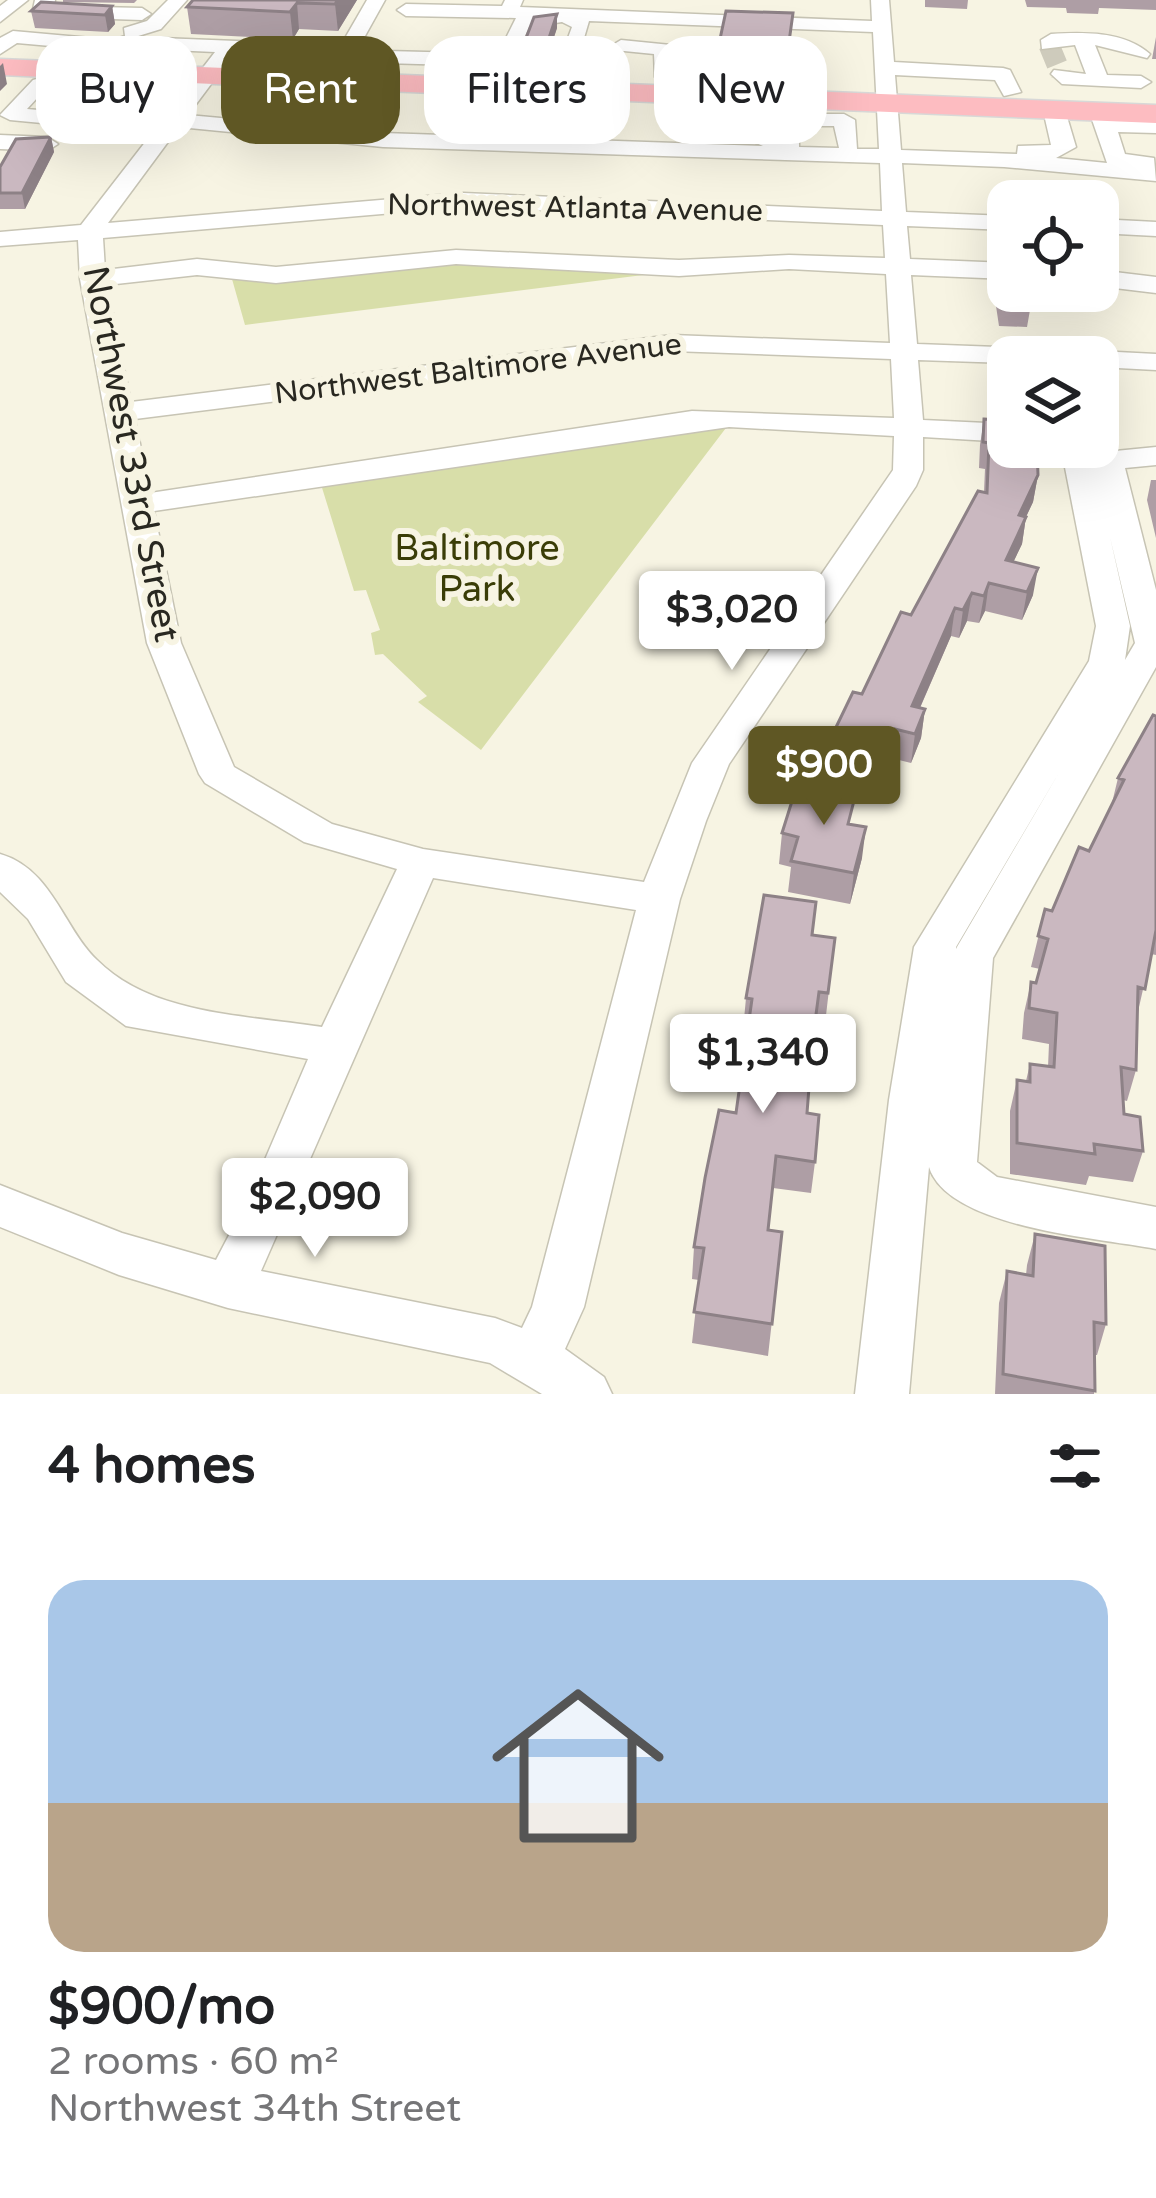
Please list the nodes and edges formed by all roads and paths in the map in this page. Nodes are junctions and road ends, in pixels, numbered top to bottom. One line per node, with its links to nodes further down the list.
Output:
1 (19, 0): 6 (street)
2 (46, 0): 12 (street)
3 (178, 0): 13 (street)
4 (376, 0): 14 (street)
5 (507, 4): 7 (street); 9 (street)
6 (0, 16)
7 (567, 24): 17 (street); 18 (street); 19 (street)
8 (839, 26): 10 (street); 24 (street); 26 (street)
9 (393, 30): 15 (main road); 16 (street)
10 (695, 30): 20 (street); 21 (street)
11 (663, 31): 22 (street)
12 (107, 36)
13 (138, 36)
14 (355, 36)
15 (424, 36)
16 (424, 36)
17 (526, 36)
18 (558, 36)
19 (615, 36)
20 (713, 36)
21 (630, 37)
22 (630, 37)
23 (1083, 40): 25 (street); 30 (street); 33 (street)
24 (827, 44)
25 (1049, 46)
26 (881, 55): 29 (main road); 30 (main road); 38 (main road); 47 (street)
27 (1, 62): 28 (main road)
28 (36, 63)
29 (827, 68)
30 (1137, 70): 33 (street); 40 (main road)
31 (424, 74): 35 (main road)
32 (1061, 74): 33 (street)
33 (1099, 81)
34 (36, 84): 39 (street)
35 (197, 88)
36 (197, 91): 47 (street)
37 (827, 98): 46 (street)
38 (1054, 110): 40 (main road); 47 (street)
39 (36, 116)
40 (1102, 118): 41 (street); 48 (street)
41 (1156, 127)
42 (0, 142): 44 (street)
43 (827, 143): 46 (street)
44 (36, 144)
45 (150, 144): 54 (street, Northwest 33rd Street)
46 (843, 144): 47 (street)
47 (891, 150): 49 (street); 50 (street)
48 (1156, 164)
49 (1156, 174)
50 (896, 218): 51 (street, Northwest Atlanta Avenue); 54 (street, Northwest Atlanta Avenue); 56 (street)
51 (987, 222)
52 (1119, 227): 53 (street)
53 (1156, 229)
54 (90, 230): 55 (street, Northwest Atlanta Avenue); 58 (street, Northwest 33rd Street)
55 (0, 239)
56 (898, 266): 57 (street); 58 (street); 61 (street)
57 (987, 270)
58 (93, 279): 65 (street, Northwest 33rd Street)
59 (1119, 281): 60 (street)
60 (1156, 285)
61 (903, 350): 62 (street, Northwest Baltimore Avenue); 65 (street, Northwest Baltimore Avenue); 66 (street)
62 (987, 354)
63 (1119, 360): 64 (street)
64 (1156, 362)
65 (118, 412): 72 (street, Northwest 33rd Street)
66 (910, 427): 67 (street); 72 (street); 75 (street)
67 (987, 432)
68 (1119, 440): 69 (street)
69 (1156, 442)
70 (1156, 456): 78 (street)
71 (1080, 468): 82 (street)
72 (136, 504): 73 (street, Northwest 33rd Street)
73 (423, 863): 75 (street, Northwest 33rd Street); 76 (street)
74 (0, 868): 76 (street)
75 (659, 899): 80 (street)
76 (336, 1046): 79 (street)
77 (0, 1205): 79 (street)
78 (1156, 1228)
79 (227, 1286): 80 (street)
80 (535, 1358): 81 (street)
81 (585, 1394)
82 (882, 1394)

